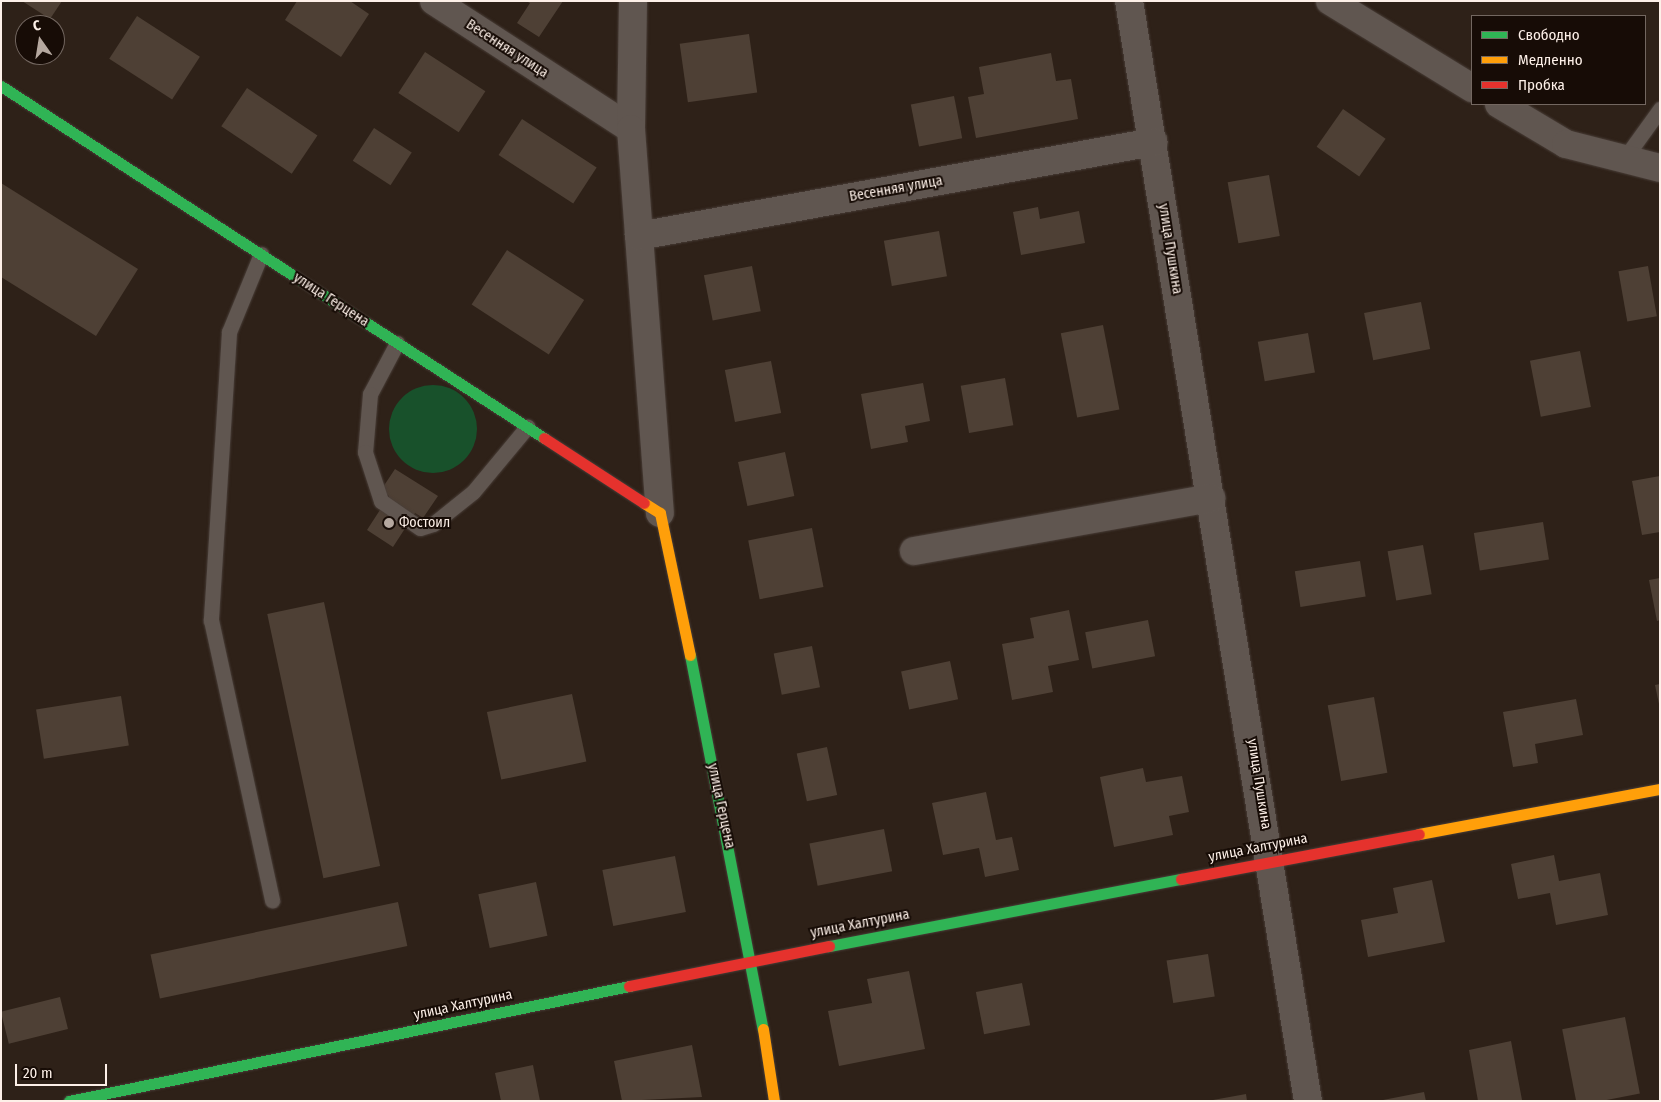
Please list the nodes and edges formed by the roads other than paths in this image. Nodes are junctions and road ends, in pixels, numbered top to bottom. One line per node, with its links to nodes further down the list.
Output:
1 (434, 1): 9 (street, Весенняя улица)
2 (633, 1): 9 (street, улица Герцена)
3 (1129, 1): 10 (street, улица Пушкина)
4 (1330, 1): 6 (street)
5 (1, 86): 14 (street, улица Герцена)
6 (1471, 87)
7 (1501, 105): 11 (street)
8 (1660, 110): 11 (lane)
9 (631, 129): 13 (street, улица Герцена)
10 (1152, 142): 13 (street, Весенняя улица); 17 (street, улица Пушкина)
11 (1624, 159): 12 (street)
12 (1660, 168)
13 (639, 236): 18 (street, улица Герцена)
14 (261, 254): 15 (street, улица Герцена); 22 (lane)
15 (397, 342): 16 (street, улица Герцена); 16 (lane)
16 (527, 427): 18 (street, улица Герцена)
17 (1211, 498): 19 (street); 21 (street, улица Пушкина)
18 (660, 513): 23 (street, улица Герцена)
19 (914, 551)
20 (1660, 790): 21 (street, улица Халтурина)
21 (1271, 860): 23 (street, улица Халтурина); 26 (street, улица Пушкина)
22 (272, 900)
23 (753, 960): 24 (street, улица Халтурина); 25 (street, улица Герцена)
24 (69, 1101)
25 (774, 1101)
26 (1308, 1101)

